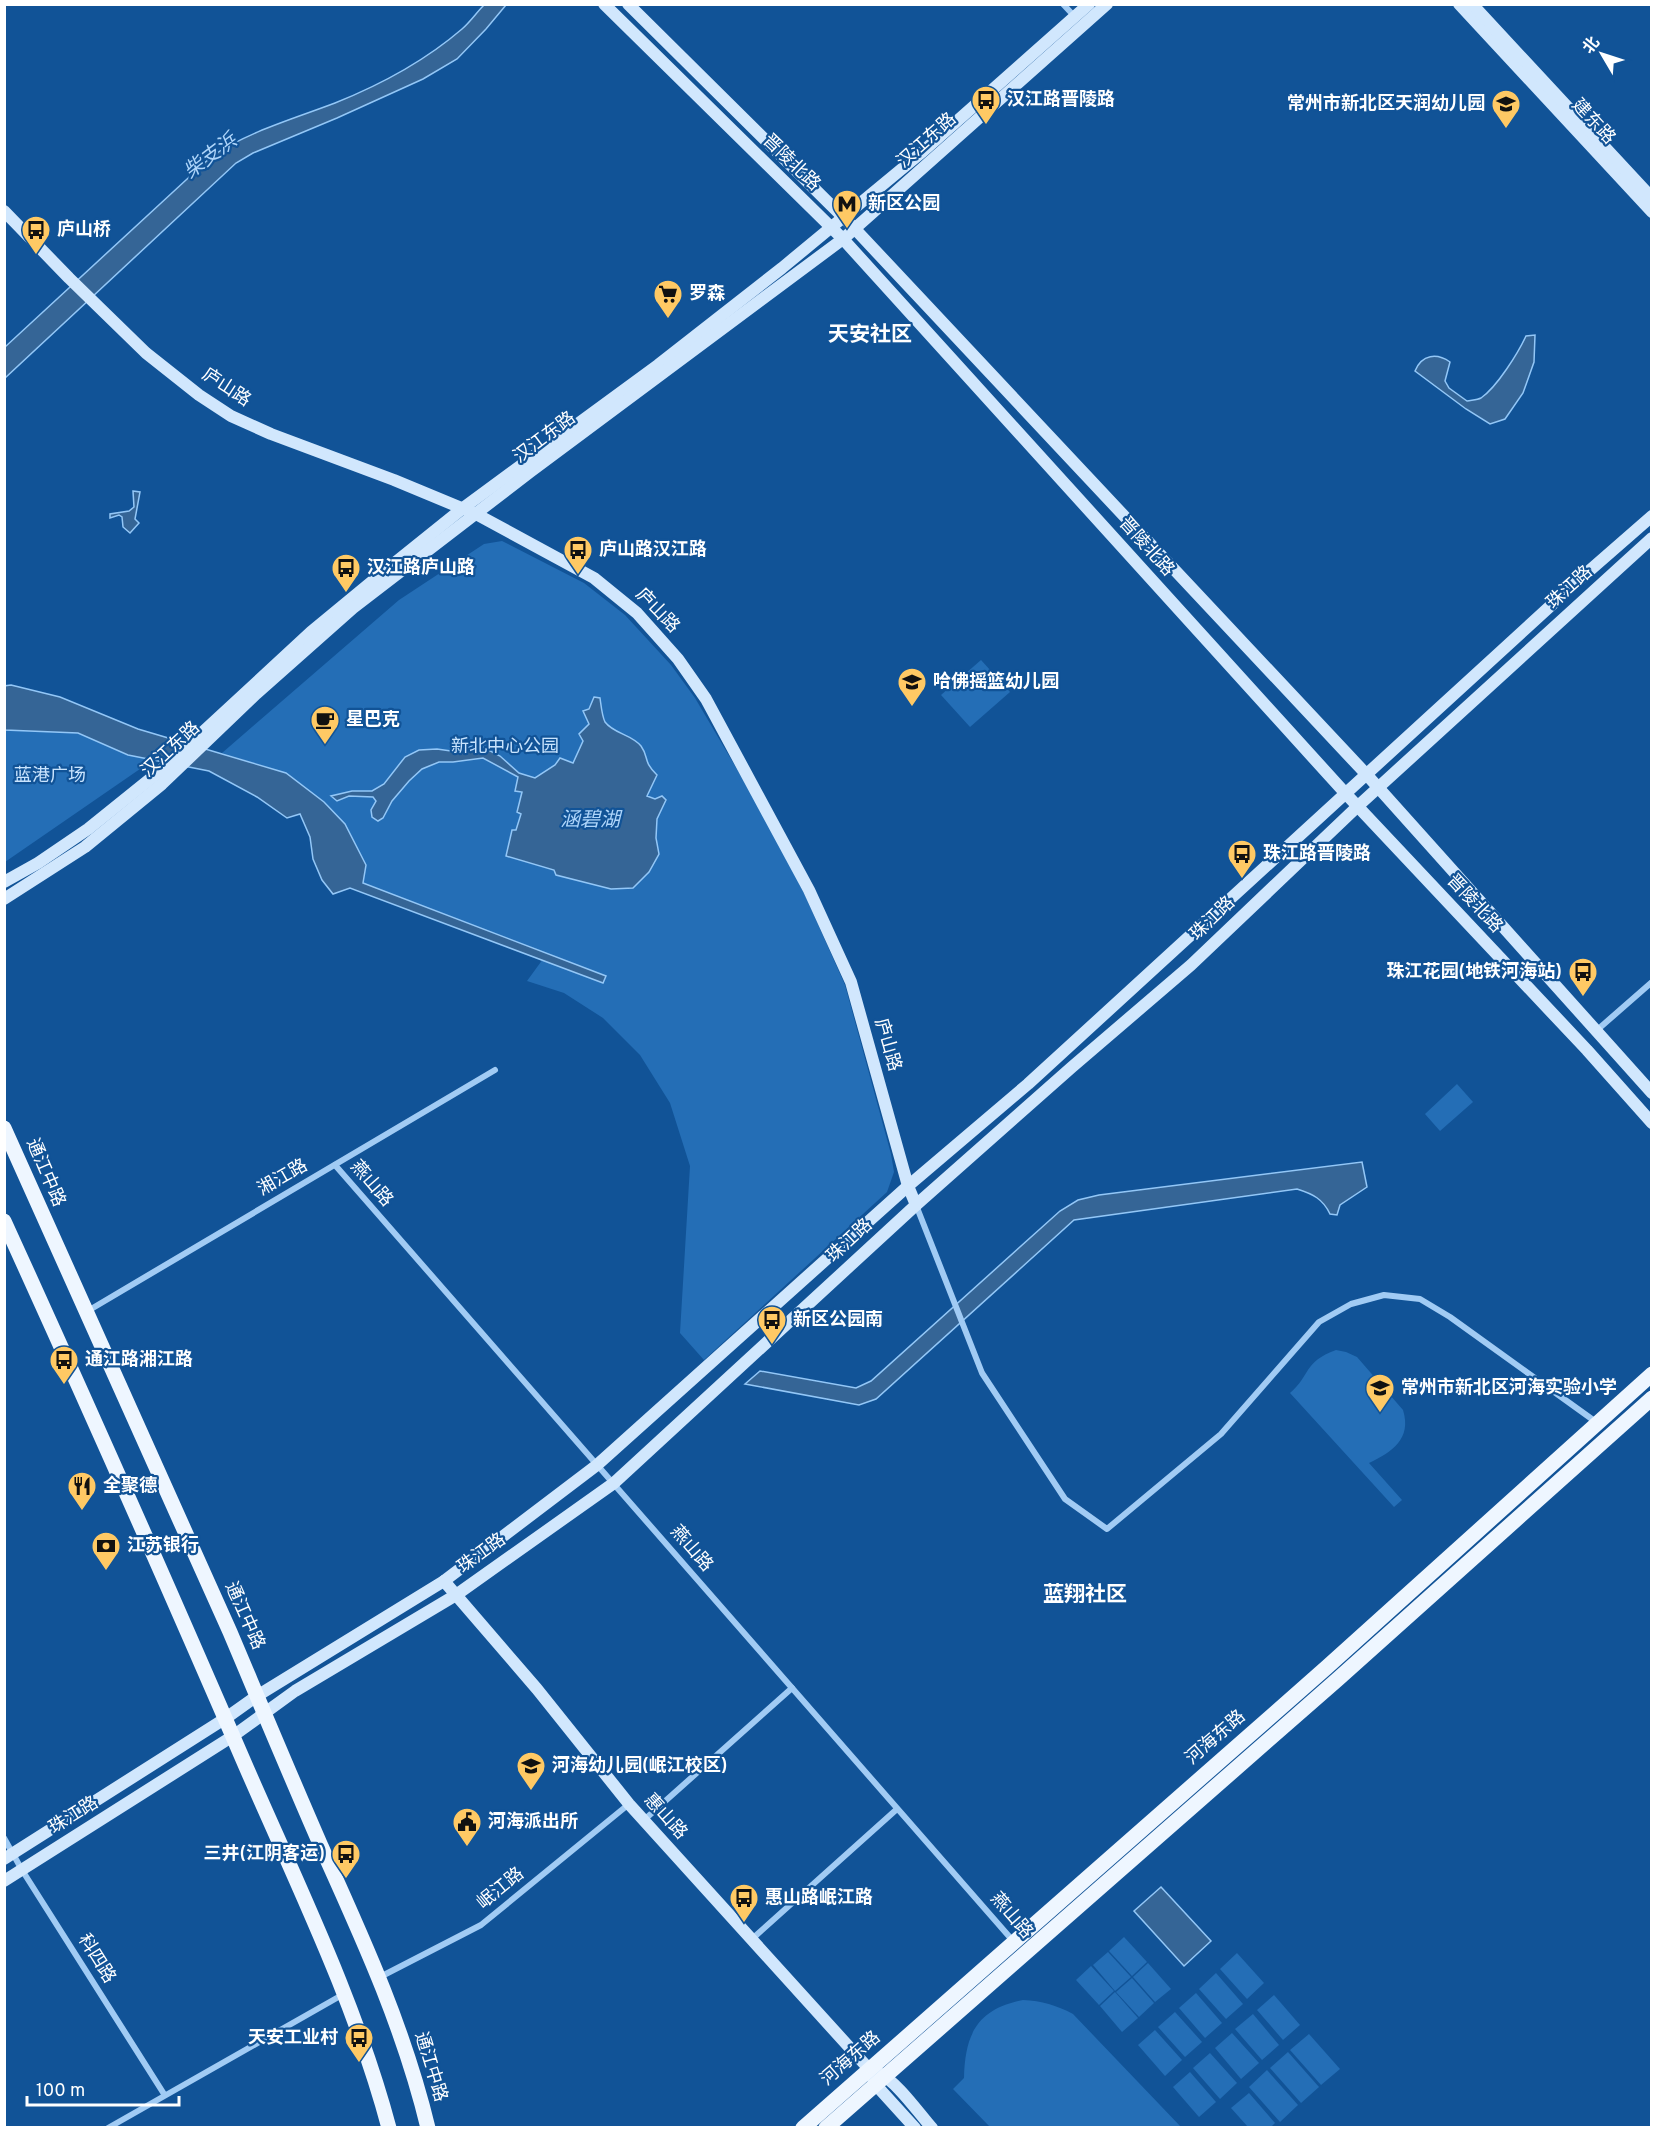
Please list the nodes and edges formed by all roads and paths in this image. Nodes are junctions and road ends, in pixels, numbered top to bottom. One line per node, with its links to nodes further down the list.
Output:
1 (604, 4): 13 (street, 晋陵北路)
2 (628, 4): 12 (street, 晋陵北路)
3 (1063, 4): 8 (street)
4 (1089, 4): 8 (street, 汉江东路)
5 (1107, 4): 8 (street, 汉江东路)
6 (1459, 4): 11 (street, 建东路)
7 (1472, 4): 9 (street, 建东路)
8 (1079, 22): 12 (street, 汉江东路); 14 (street, 汉江东路)
9 (1652, 198)
10 (4, 211): 16 (street, 庐山路)
11 (1652, 212)
12 (843, 218): 13 (street, 汉江东路); 14 (street, 晋陵北路)
13 (831, 228): 15 (street, 晋陵北路); 16 (street, 汉江东路)
14 (855, 229): 15 (street, 汉江东路); 21 (street, 晋陵北路)
15 (843, 239): 17 (street, 汉江东路); 23 (street, 晋陵北路)
16 (463, 508): 17 (street, 庐山路); 20 (street, 汉江东路)
17 (476, 514): 20 (street, 汉江东路); 34 (street, 庐山路)
18 (1652, 516): 21 (street, 珠江路)
19 (1652, 538): 22 (street, 珠江路)
20 (206, 735): 25 (street, 汉江东路); 26 (street, 汉江东路)
21 (1367, 776): 22 (street, 晋陵北路); 23 (street, 珠江路)
22 (1378, 788): 24 (street, 珠江路); 28 (street, 晋陵北路)
23 (1346, 794): 24 (street, 晋陵北路); 34 (street, 珠江路)
24 (1358, 806): 31 (street, 晋陵北路); 35 (street, 珠江路)
25 (4, 882)
26 (4, 899)
27 (1652, 982): 28 (street)
28 (1596, 1031): 30 (street, 晋陵北路)
29 (495, 1070): 33 (street, 湘江路)
30 (1652, 1093)
31 (1652, 1123)
32 (4, 1128): 37 (main road, 通江中路)
33 (335, 1165): 37 (street, 湘江路); 41 (street, 燕山路)
34 (908, 1186): 35 (street, 庐山路); 41 (street, 珠江路)
35 (916, 1205): 40 (street); 42 (street, 珠江路)
36 (4, 1221): 48 (main road)
37 (86, 1312): 46 (main road, 通江中路)
38 (1652, 1374): 40 (main road, 河海东路)
39 (1652, 1398): 58 (main road, 河海东路)
40 (1597, 1423): 58 (main road, 河海东路)
41 (597, 1465): 42 (street, 燕山路); 43 (street, 珠江路)
42 (614, 1483): 44 (street, 珠江路); 45 (street, 燕山路)
43 (444, 1581): 44 (street, 惠山路); 46 (street, 珠江路)
44 (456, 1595): 47 (street, 珠江路); 50 (street, 惠山路)
45 (792, 1688): 51 (street, 燕山路); 52 (street)
46 (257, 1696): 47 (main road, 通江中路); 48 (street, 珠江路)
47 (264, 1715): 49 (street, 珠江路); 59 (main road, 通江中路)
48 (226, 1718): 49 (main road); 54 (street, 珠江路)
49 (233, 1737): 55 (street, 珠江路); 60 (main road)
50 (629, 1804): 52 (street, 惠山路); 59 (street, 岷江路)
51 (897, 1809): 57 (street); 58 (street, 燕山路)
52 (644, 1821): 57 (street, 惠山路)
53 (4, 1838): 54 (street, 科四路)
54 (9, 1856): 55 (street, 科四路)
55 (22, 1870): 56 (street, 珠江路); 63 (street, 科四路)
56 (4, 1881)
57 (752, 1939): 61 (street, 惠山路)
58 (1019, 1948): 61 (main road, 河海东路); 62 (main road, 河海东路)
59 (379, 1977): 66 (main road, 通江中路)
60 (343, 1994): 63 (street); 65 (main road)
61 (869, 2068): 62 (street, 惠山路); 67 (main road, 河海东路)
62 (880, 2080): 68 (main road, 河海东路); 69 (street, 惠山路); 70 (street, 惠山路)
63 (164, 2094): 64 (street)
64 (108, 2127)
65 (389, 2127)
66 (428, 2127)
67 (803, 2127)
68 (826, 2127)
69 (915, 2127)
70 (932, 2127)

